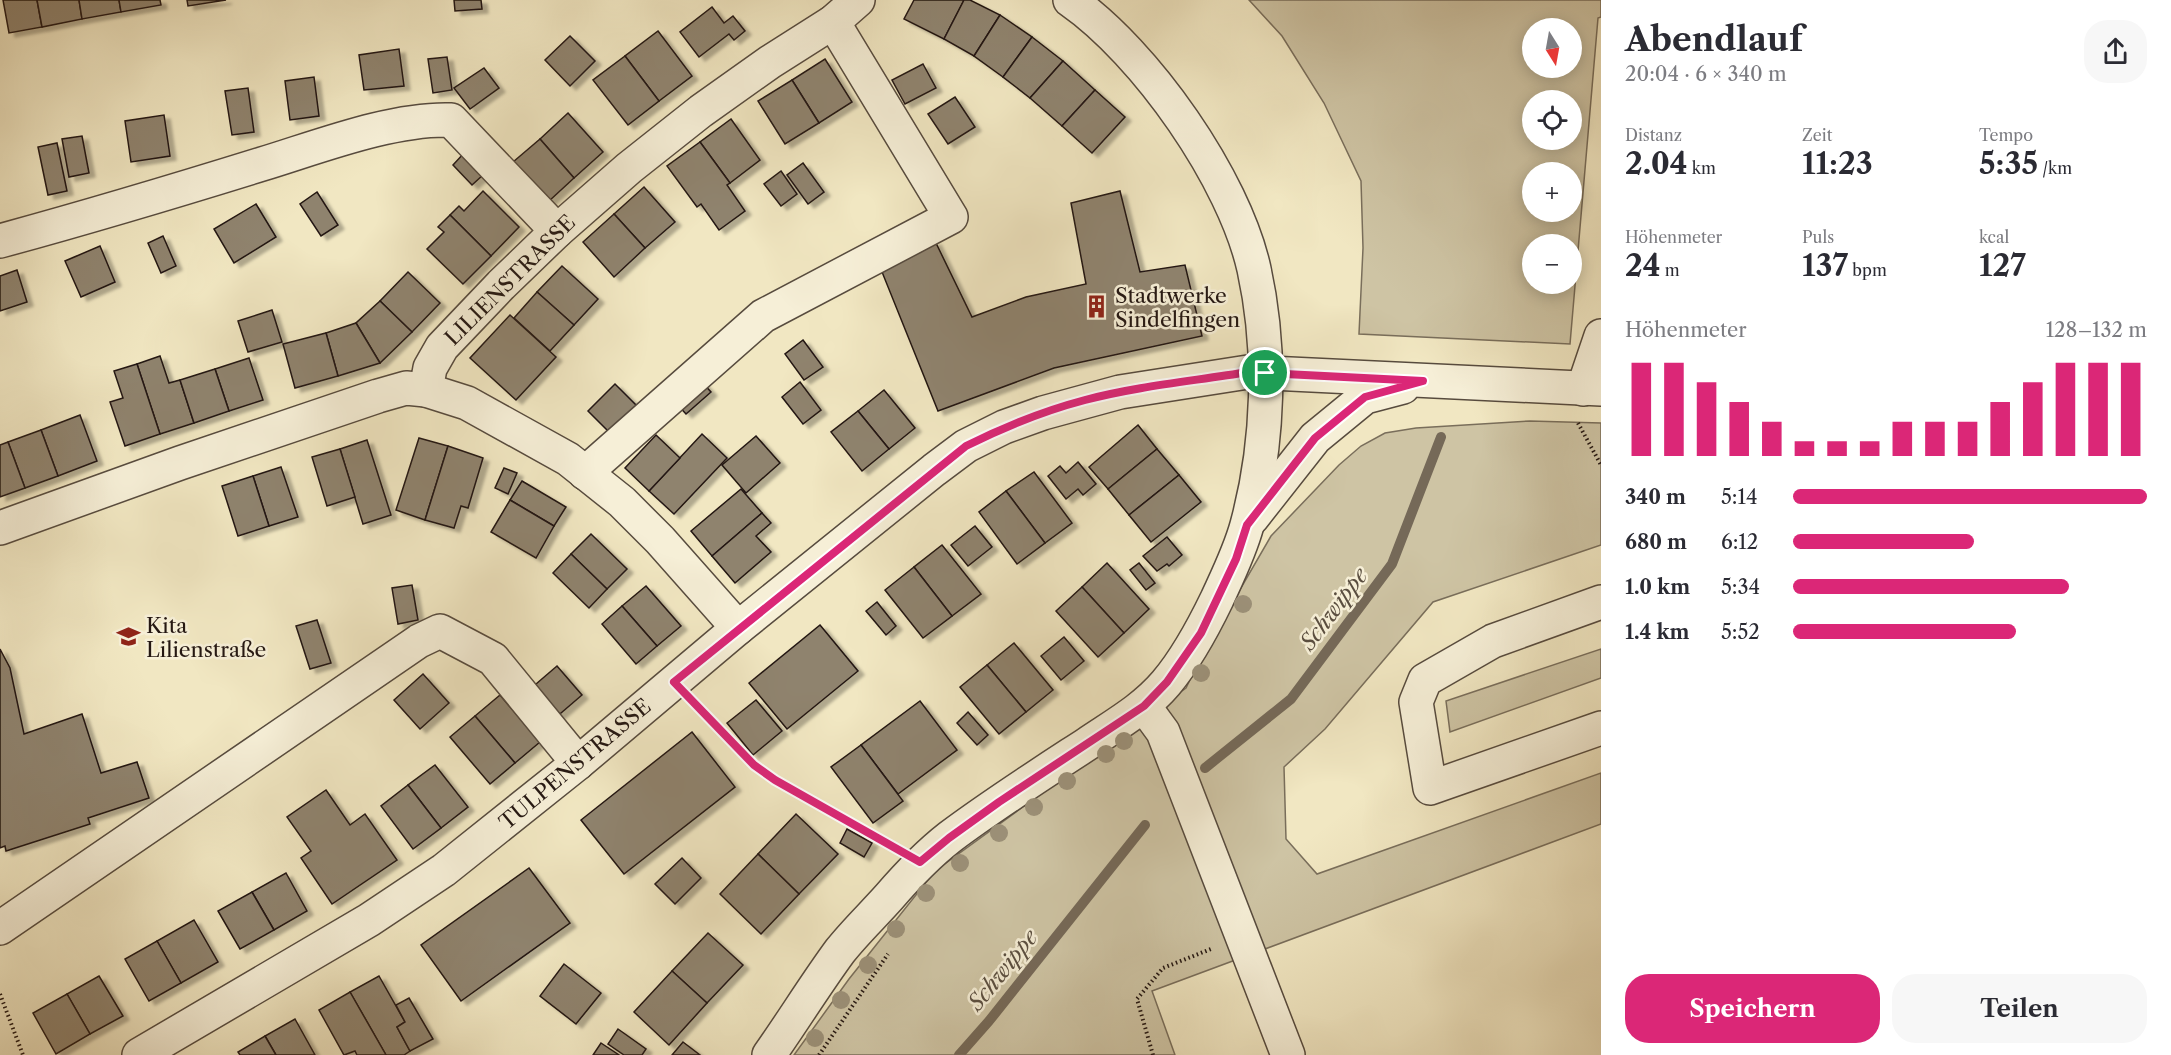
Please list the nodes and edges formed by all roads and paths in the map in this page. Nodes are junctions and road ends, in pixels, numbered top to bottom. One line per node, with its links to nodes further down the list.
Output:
1 (858, 0): 3 (street, LILIENSTRASSE)
2 (1070, 0): 7 (street)
3 (833, 22): 4 (street, LILIENSTRASSE); 12 (street)
4 (557, 231): 5 (street); 9 (street, LILIENSTRASSE)
5 (0, 241)
6 (1601, 336): 10 (street)
7 (1265, 373): 8 (street, TULPENSTRASSE); 13 (street); 16 (street, TULPENSTRASSE)
8 (1423, 381): 10 (street, TULPENSTRASSE); 13 (street)
9 (426, 390): 12 (street); 14 (street)
10 (1586, 398): 11 (path)
11 (1601, 465)
12 (585, 473): 16 (street)
13 (1247, 525): 18 (street)
14 (0, 528)
15 (1601, 602): 19 (street)
16 (738, 628): 17 (street, TULPENSTRASSE)
17 (674, 682): 20 (street, TULPENSTRASSE); 21 (path)
18 (1144, 706): 21 (street); 23 (street)
19 (1601, 728)
20 (578, 763): 22 (street); 26 (street, TULPENSTRASSE)
21 (920, 862): 27 (street)
22 (0, 928)
23 (1242, 937): 28 (path); 29 (street)
24 (0, 994): 25 (path)
25 (23, 1055)
26 (139, 1055)
27 (769, 1055)
28 (1153, 1055)
29 (1288, 1055)

